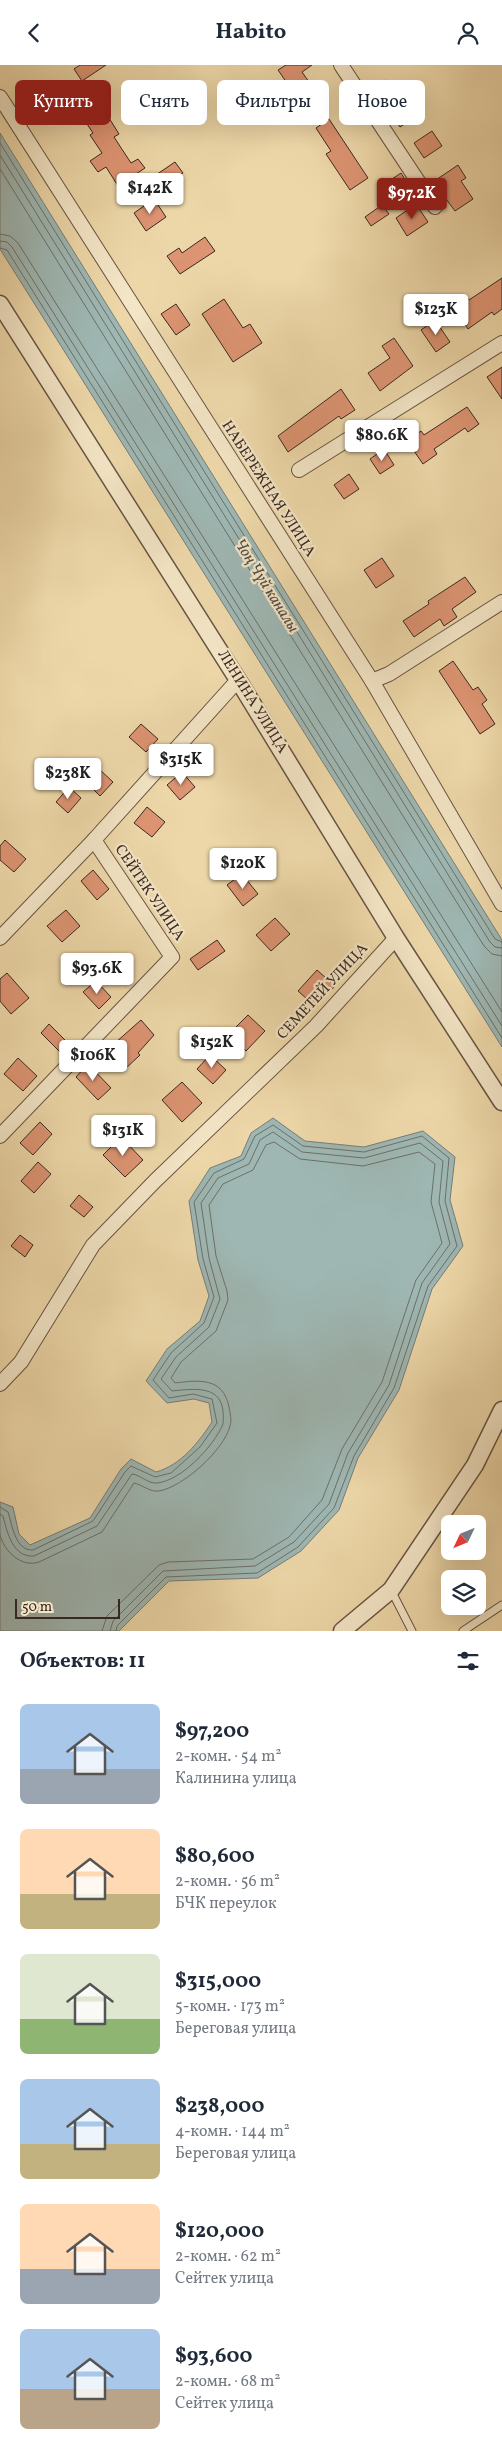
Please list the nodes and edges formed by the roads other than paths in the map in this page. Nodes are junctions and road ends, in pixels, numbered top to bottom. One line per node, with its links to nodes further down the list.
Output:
1 (341, 65): 3 (street)
2 (0, 97): 9 (street, НАБЕРЕЖНАЯ УЛИЦА)
3 (435, 207)
4 (0, 303): 8 (street, ЛЕНИНА УЛИЦА)
5 (502, 343): 6 (street)
6 (299, 470)
7 (502, 602): 9 (street)
8 (238, 680): 10 (street); 13 (street, ЛЕНИНА УЛИЦА)
9 (372, 681): 11 (street, НАБЕРЕЖНАЯ УЛИЦА)
10 (94, 840): 12 (street); 15 (street, СЕЙТЕК УЛИЦА)
11 (502, 904)
12 (0, 938)
13 (396, 938): 14 (street, ЛЕНИНА УЛИЦА); 16 (street, СЕМЕТЕЙ УЛИЦА)
14 (502, 1102)
15 (0, 1137)
16 (0, 1384)
17 (502, 1411): 18 (street)
18 (391, 1590): 20 (street); 21 (lane)
19 (502, 1605): 22 (lane)
20 (342, 1631)
21 (412, 1631)
22 (463, 1631)

